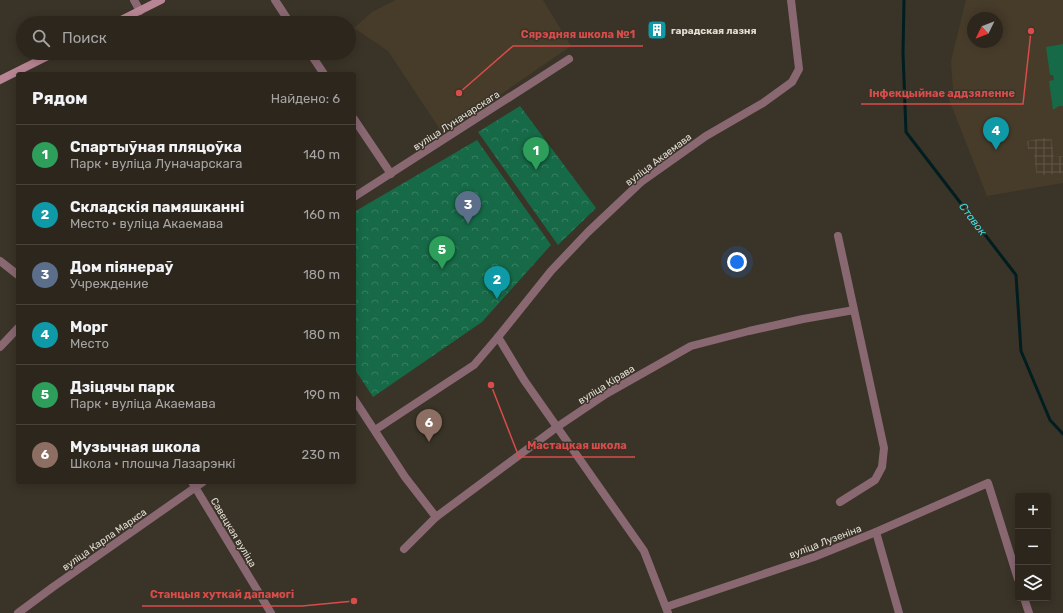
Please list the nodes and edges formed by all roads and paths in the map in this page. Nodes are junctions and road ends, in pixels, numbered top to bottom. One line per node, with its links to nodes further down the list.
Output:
1 (134, 0): 5 (street)
2 (161, 0): 5 (main road)
3 (275, 0): 7 (street)
4 (791, 0): 23 (street, вуліца Акаемава)
5 (140, 11): 6 (main road)
6 (130, 16)
7 (285, 16)
8 (569, 59): 16 (street, вуліца Луначарскага)
9 (40, 60): 11 (main road)
10 (315, 60): 13 (street)
11 (16, 72)
12 (16, 72): 14 (main road)
13 (323, 72)
14 (0, 80)
15 (356, 122): 16 (street)
16 (391, 174): 17 (street, вуліца Луначарскага)
17 (356, 196)
18 (838, 236): 21 (street)
19 (0, 262): 20 (street)
20 (16, 274)
21 (854, 310): 26 (street, вуліца Кірава); 29 (street)
22 (16, 330): 24 (street)
23 (498, 337): 26 (street); 27 (street, вуліца Акаемава)
24 (0, 347)
25 (356, 402): 27 (street)
26 (557, 427): 30 (street, вуліца Кірава); 35 (street)
27 (375, 430): 30 (street)
28 (194, 485): 36 (street, вуліца Карла Маркса); 37 (street, Савецкая вуліца)
29 (840, 502)
30 (436, 517): 32 (street, вуліца Кірава)
31 (876, 532): 33 (street, вуліца Лузеніна); 35 (street, вуліца Лузеніна); 38 (street)
32 (404, 549)
33 (1015, 569)
34 (1025, 601): 39 (street)
35 (667, 610)
36 (18, 613)
37 (271, 613)
38 (899, 613)
39 (1029, 613)

